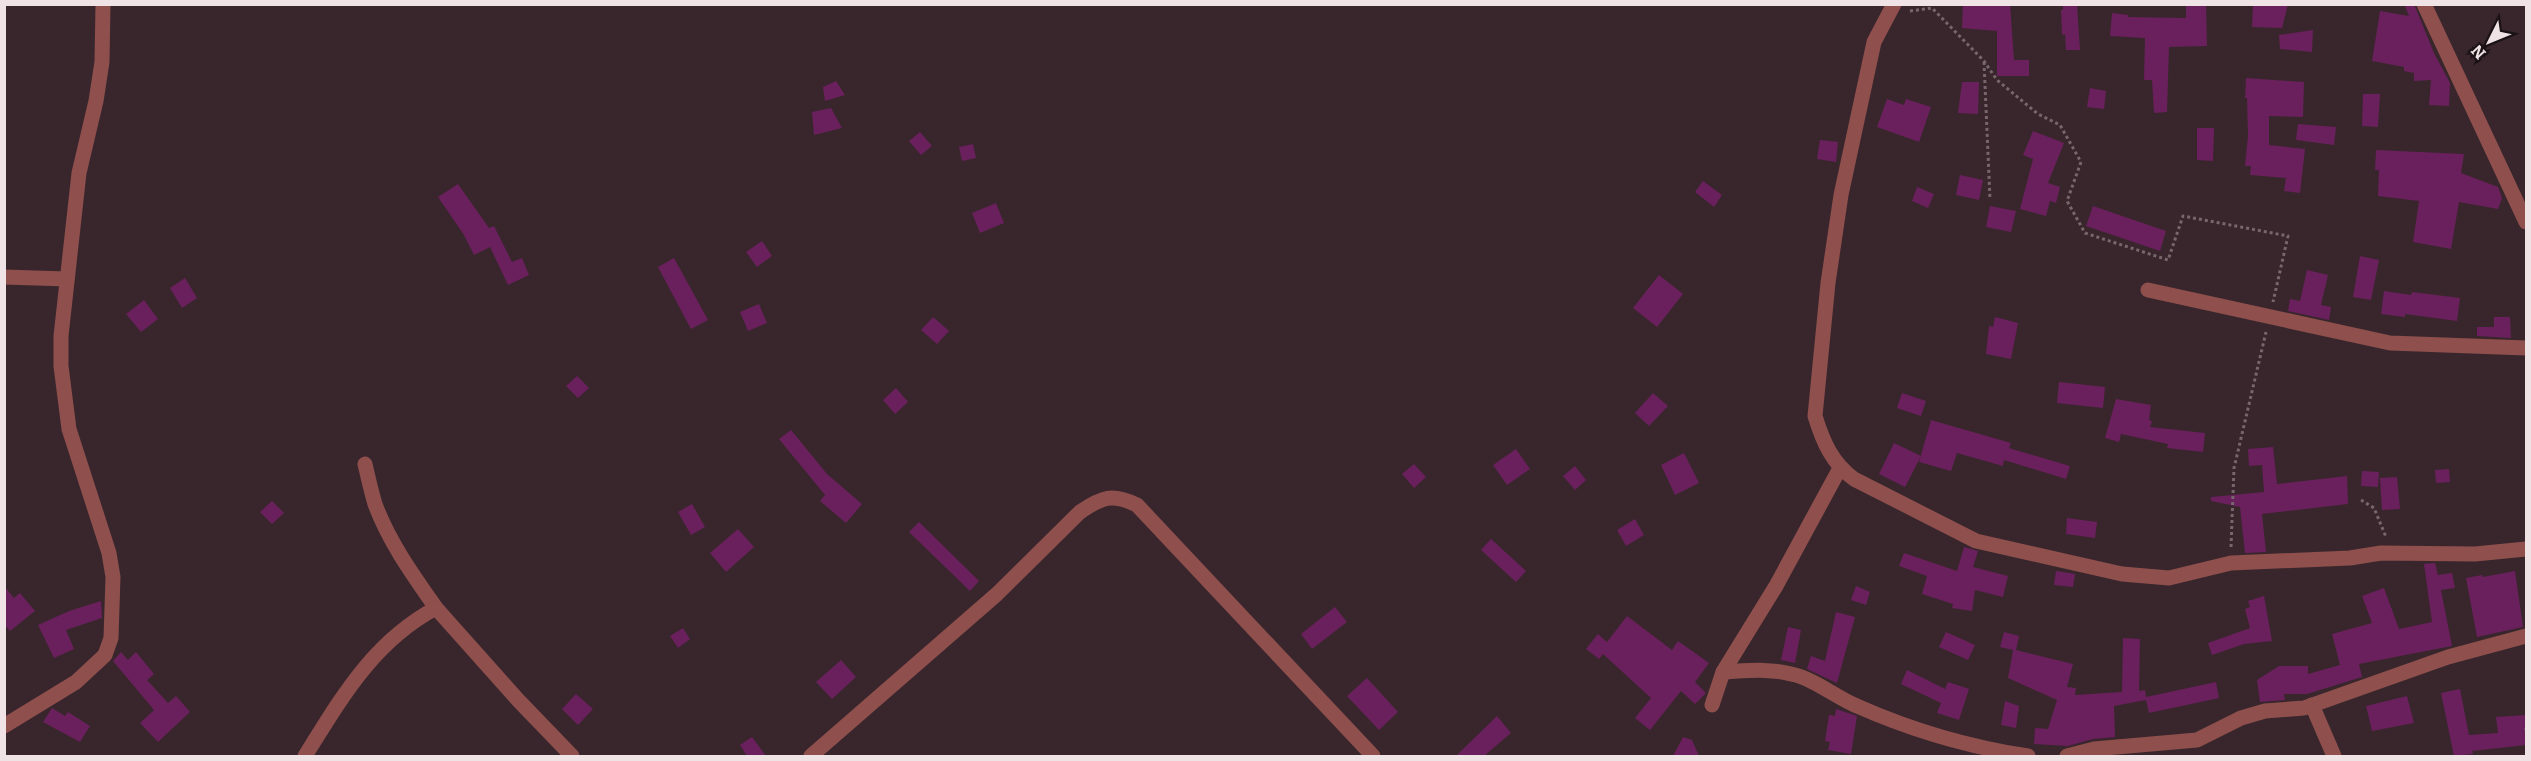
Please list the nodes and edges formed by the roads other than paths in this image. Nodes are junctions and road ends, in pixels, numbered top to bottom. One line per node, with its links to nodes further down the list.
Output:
1 (103, 4): 6 (street)
2 (2424, 4): 4 (street)
3 (1893, 9): 10 (street)
4 (2526, 222)
5 (4, 277): 6 (street)
6 (67, 279): 17 (street)
7 (2148, 290): 8 (street)
8 (2526, 348)
9 (364, 464): 12 (street)
10 (1840, 468): 11 (street); 14 (street)
11 (2526, 549)
12 (436, 608): 18 (street); 19 (street)
13 (2526, 636): 16 (street)
14 (1723, 672): 15 (street); 22 (street)
15 (1712, 705)
16 (2312, 705): 23 (street); 24 (street)
17 (4, 726)
18 (305, 756)
19 (572, 756)
20 (812, 756): 21 (street)
21 (1373, 756)
22 (2028, 756)
23 (2067, 756)
24 (2334, 756)

